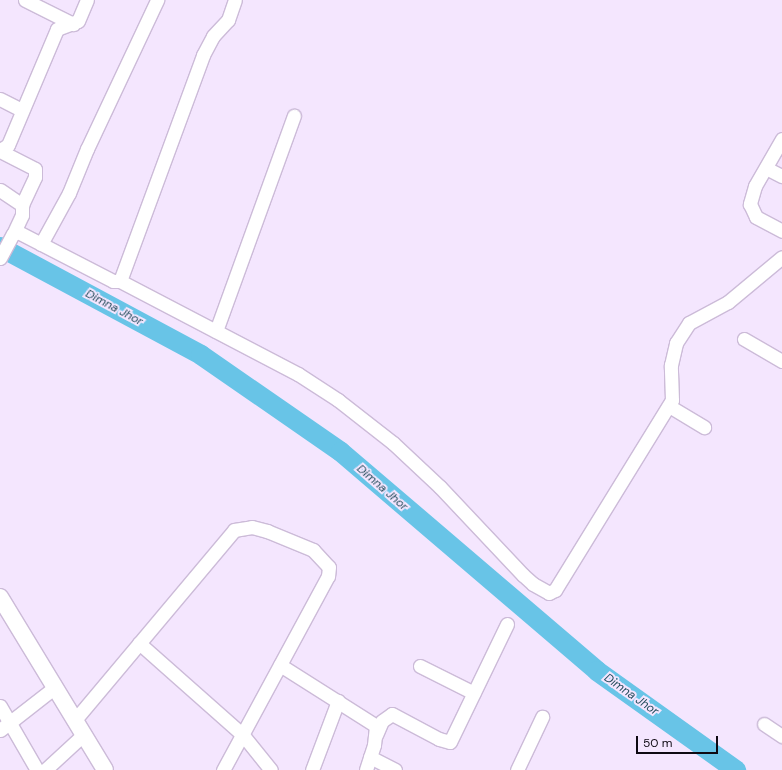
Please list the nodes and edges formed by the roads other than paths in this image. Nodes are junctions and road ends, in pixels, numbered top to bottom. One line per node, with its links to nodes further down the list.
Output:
1 (25, 0): 5 (street)
2 (87, 0): 5 (street)
3 (157, 0): 17 (street)
4 (235, 0): 20 (street)
5 (74, 24): 7 (street)
6 (0, 100): 7 (street)
7 (22, 110): 10 (street)
8 (294, 116): 21 (street)
9 (782, 139): 11 (street)
10 (0, 150): 14 (street)
11 (766, 168): 12 (street); 15 (street)
12 (782, 176)
13 (0, 190): 14 (street)
14 (22, 205): 16 (street)
15 (782, 231)
16 (11, 238): 17 (street); 19 (street)
17 (42, 244): 20 (street)
18 (782, 257): 24 (street)
19 (0, 258)
20 (120, 281): 21 (street)
21 (216, 331): 24 (street)
22 (744, 339): 23 (street)
23 (782, 361)
24 (669, 406): 25 (street)
25 (704, 427)
26 (0, 597): 31 (street)
27 (507, 624): 32 (street)
28 (139, 643): 29 (street); 36 (street); 39 (street)
29 (280, 665): 33 (street); 39 (street)
30 (420, 666): 32 (street)
31 (54, 688): 36 (street); 38 (street)
32 (474, 693): 41 (street)
33 (338, 701): 41 (street); 49 (street)
34 (0, 706): 38 (street)
35 (542, 717): 52 (street)
36 (74, 721): 40 (street)
37 (764, 724): 42 (street)
38 (4, 726): 44 (street)
39 (242, 734): 47 (street); 48 (street)
40 (83, 735): 45 (street); 46 (street)
41 (376, 735): 43 (street)
42 (782, 736)
43 (370, 757): 50 (street); 51 (street)
44 (37, 770)
45 (45, 770)
46 (105, 770)
47 (223, 770)
48 (271, 770)
49 (312, 770)
50 (366, 770)
51 (395, 770)
52 (517, 770)

